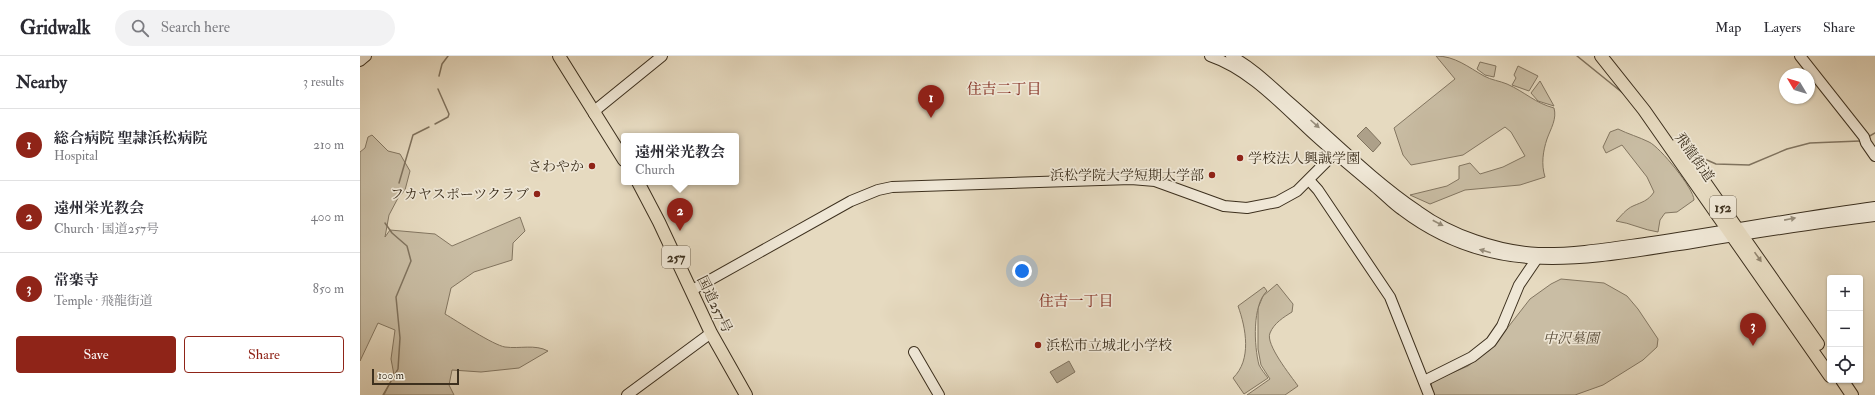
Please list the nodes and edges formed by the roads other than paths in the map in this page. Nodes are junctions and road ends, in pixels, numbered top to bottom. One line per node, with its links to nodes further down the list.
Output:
1 (366, 56): 9 (street)
2 (559, 56): 10 (highway)
3 (662, 56): 10 (street)
4 (1210, 56): 11 (street)
5 (1231, 56): 11 (street, one-way to 11)
6 (1600, 56): 18 (highway, 飛龍街道 / 152)
7 (1610, 56): 18 (highway, 飛龍街道 / 152)
8 (1800, 56): 13 (street)
9 (360, 60)
10 (594, 114): 12 (highway)
11 (1338, 150): 14 (street); 18 (street, one-way to 18); 19 (street, one-way to 11)
12 (621, 155)
13 (1875, 156)
14 (1309, 180): 20 (street); 25 (street)
15 (640, 185): 20 (highway, 国道257号 / 257)
16 (1875, 208): 18 (street, one-way to 16)
17 (1875, 216): 18 (street)
18 (1735, 233): 19 (street); 23 (highway, 飛龍街道 / 152, one-way to 23); 24 (highway, 飛龍街道 / 152)
19 (1536, 260): 25 (street)
20 (692, 290): 21 (highway, 国道257号 / 257)
21 (712, 333): 28 (street); 29 (highway, 国道257号 / 257)
22 (914, 352): 30 (street)
23 (1827, 358)
24 (1827, 371)
25 (1424, 381): 31 (street)
26 (1835, 383): 32 (highway)
27 (1844, 383): 33 (highway)
28 (627, 395)
29 (746, 395)
30 (939, 395)
31 (1429, 395)
32 (1843, 395)
33 (1852, 395)

